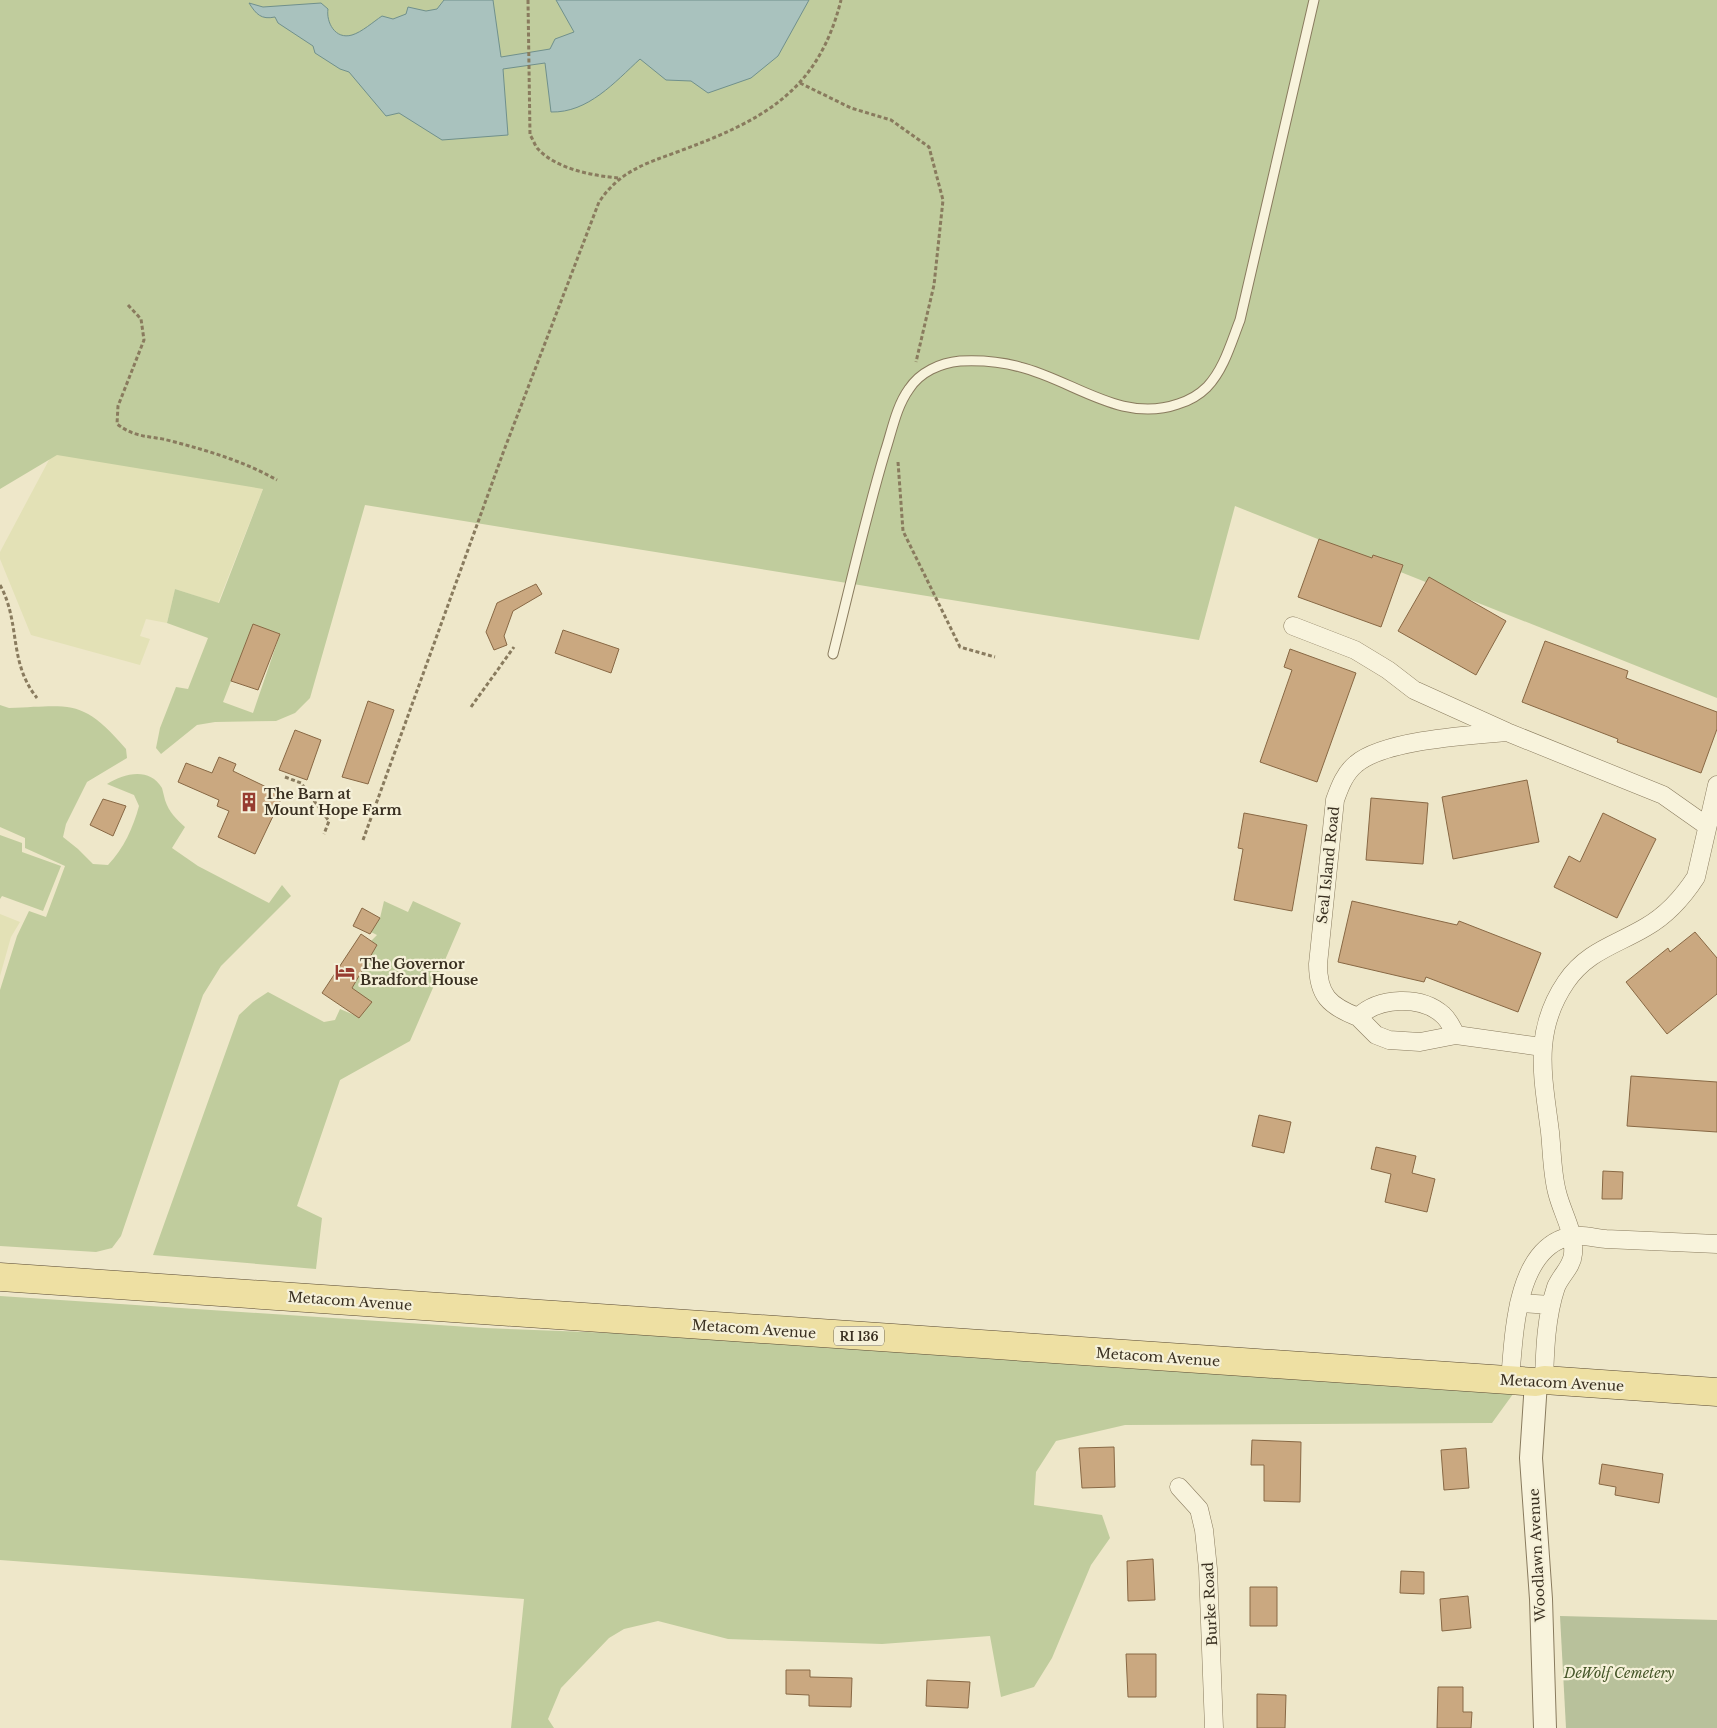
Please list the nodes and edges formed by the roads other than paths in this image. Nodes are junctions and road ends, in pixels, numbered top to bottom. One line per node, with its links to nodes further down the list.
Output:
1 (1314, 0): 3 (lane)
2 (1293, 626): 4 (street, Seal Island Road)
3 (833, 654)
4 (1506, 732): 6 (street, Seal Island Road); 7 (street, Seal Island Road)
5 (1717, 785): 6 (street)
6 (1707, 826): 9 (street)
7 (1358, 1017): 8 (street, Seal Island Road); 8 (street)
8 (1456, 1034): 9 (street, Seal Island Road)
9 (1542, 1047): 10 (street)
10 (1572, 1236): 11 (street); 13 (street); 14 (street)
11 (1717, 1244)
12 (0, 1278): 15 (main road, Metacom Avenue / RI 136)
13 (1519, 1303): 14 (street); 15 (street)
14 (1551, 1305): 15 (street)
15 (1530, 1381): 16 (main road, Metacom Avenue / RI 136); 19 (street, Woodlawn Avenue)
16 (1717, 1392)
17 (1180, 1487): 18 (street, Burke Road)
18 (1214, 1728)
19 (1545, 1728)

